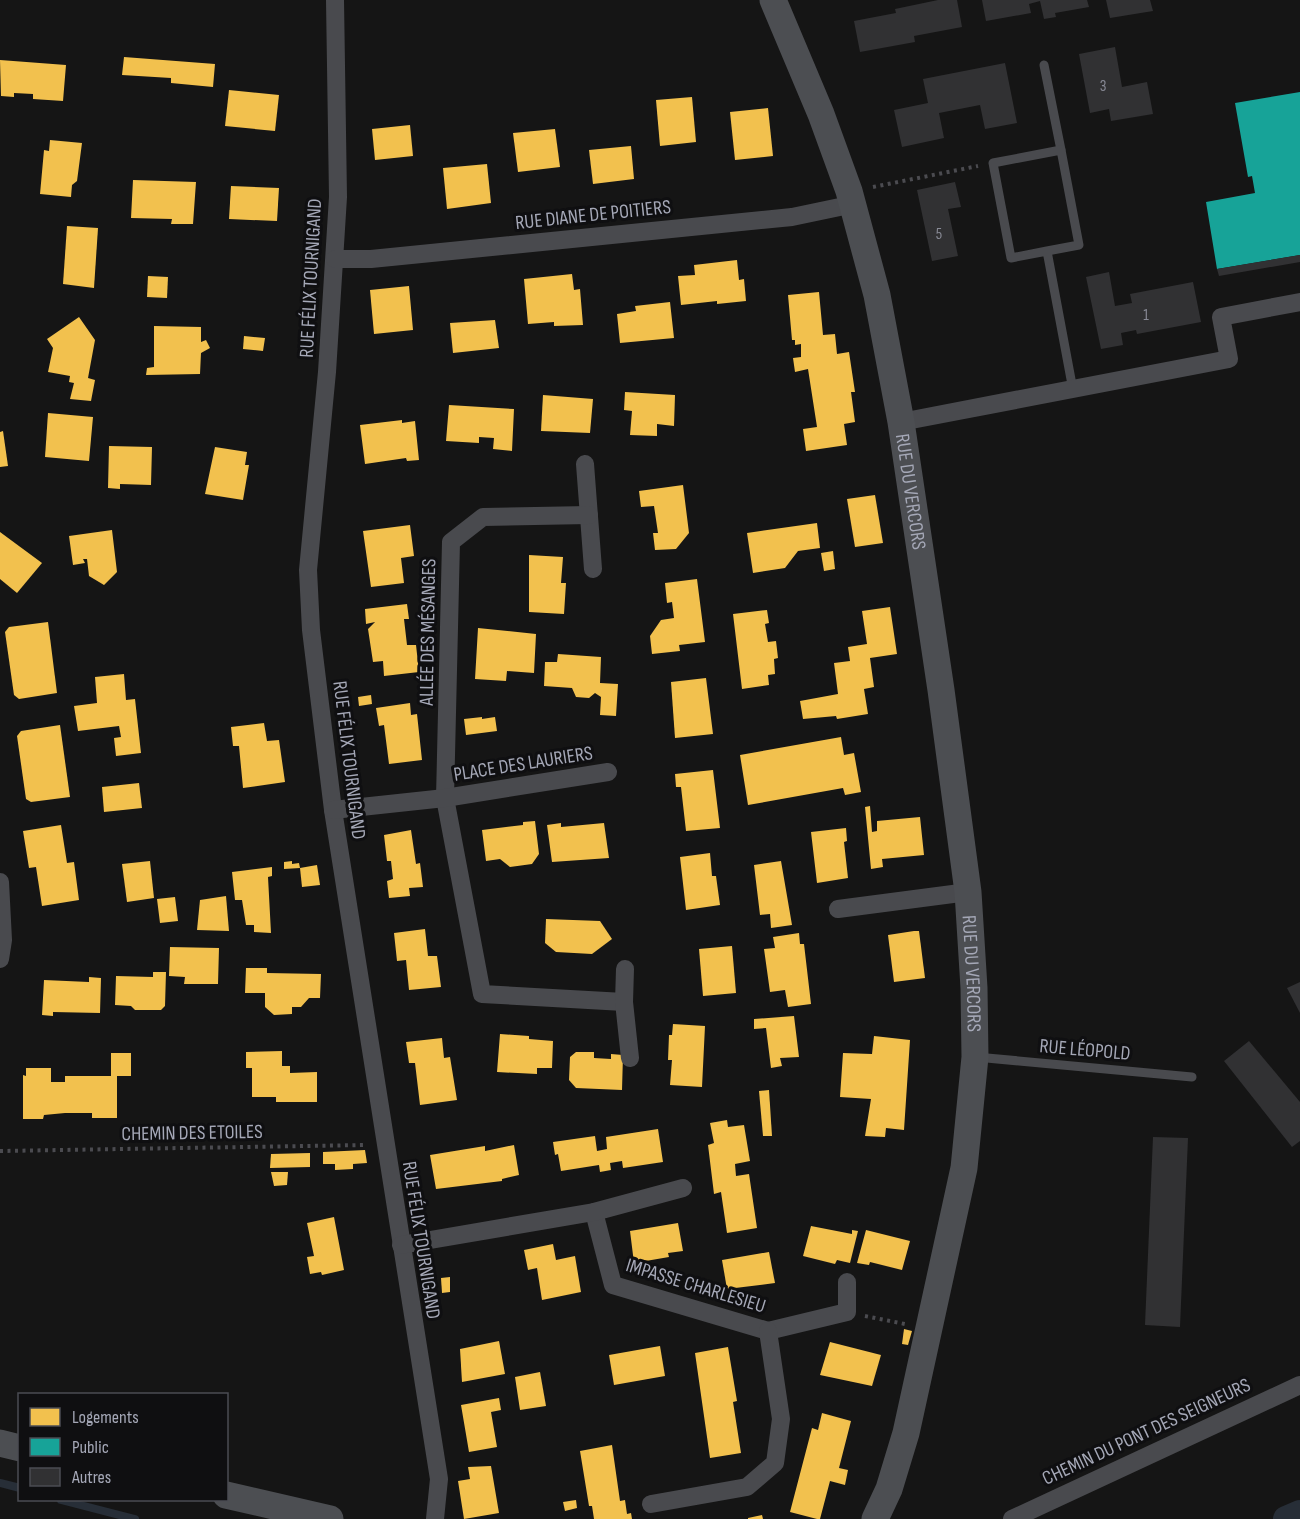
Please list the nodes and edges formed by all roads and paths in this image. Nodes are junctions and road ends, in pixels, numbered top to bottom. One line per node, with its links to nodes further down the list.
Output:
1 (335, 0): 8 (street, RUE FÉLIX TOURNIGAND)
2 (773, 0): 6 (street, RUE DU VERCORS)
3 (1044, 65): 4 (lane)
4 (1061, 150): 5 (lane); 7 (lane)
5 (993, 163): 6 (path); 7 (lane)
6 (851, 197): 8 (street, RUE DIANE DE POITIERS); 11 (street, RUE DU VERCORS)
7 (1047, 251): 10 (lane)
8 (335, 259): 17 (street, RUE FÉLIX TOURNIGAND)
9 (1300, 302): 10 (street, RUE DU VERCORS)
10 (1073, 390): 11 (street, RUE DU VERCORS)
11 (901, 422): 19 (street, RUE DU VERCORS)
12 (585, 464): 13 (street)
13 (589, 515): 14 (street); 16 (street, ALLÉE DES MÉSANGES)
14 (593, 569)
15 (608, 772): 16 (street, PLACE DES LAURIERS)
16 (445, 798): 17 (street, PLACE DES LAURIERS); 24 (street)
17 (333, 810): 28 (street, RUE FÉLIX TOURNIGAND)
18 (0, 882): 21 (street)
19 (968, 892): 20 (street); 25 (street, RUE DU VERCORS)
20 (838, 909)
21 (2, 940): 22 (street)
22 (0, 959)
23 (625, 969): 24 (street)
24 (624, 1002): 26 (street)
25 (975, 1057): 27 (lane, RUE LÉOPOLD); 35 (street, RUE DU VERCORS)
26 (630, 1058)
27 (1192, 1077)
28 (384, 1144): 29 (path, CHEMIN DES ETOILES); 32 (street, RUE FÉLIX TOURNIGAND)
29 (0, 1150)
30 (683, 1188): 31 (street)
31 (594, 1212): 32 (street); 36 (street, IMPASSE CHARLESIEU)
32 (400, 1245): 41 (street, RUE FÉLIX TOURNIGAND)
33 (847, 1282): 34 (street)
34 (847, 1312): 35 (path); 36 (street)
35 (928, 1330): 42 (street, RUE DU VERCORS)
36 (768, 1331): 39 (street, IMPASSE CHARLESIEU)
37 (1300, 1385): 43 (street, CHEMIN DU PONT DES SEIGNEURS)
38 (228, 1495): 40 (street)
39 (651, 1504)
40 (330, 1519)
41 (435, 1519)
42 (875, 1519)
43 (1012, 1519)

